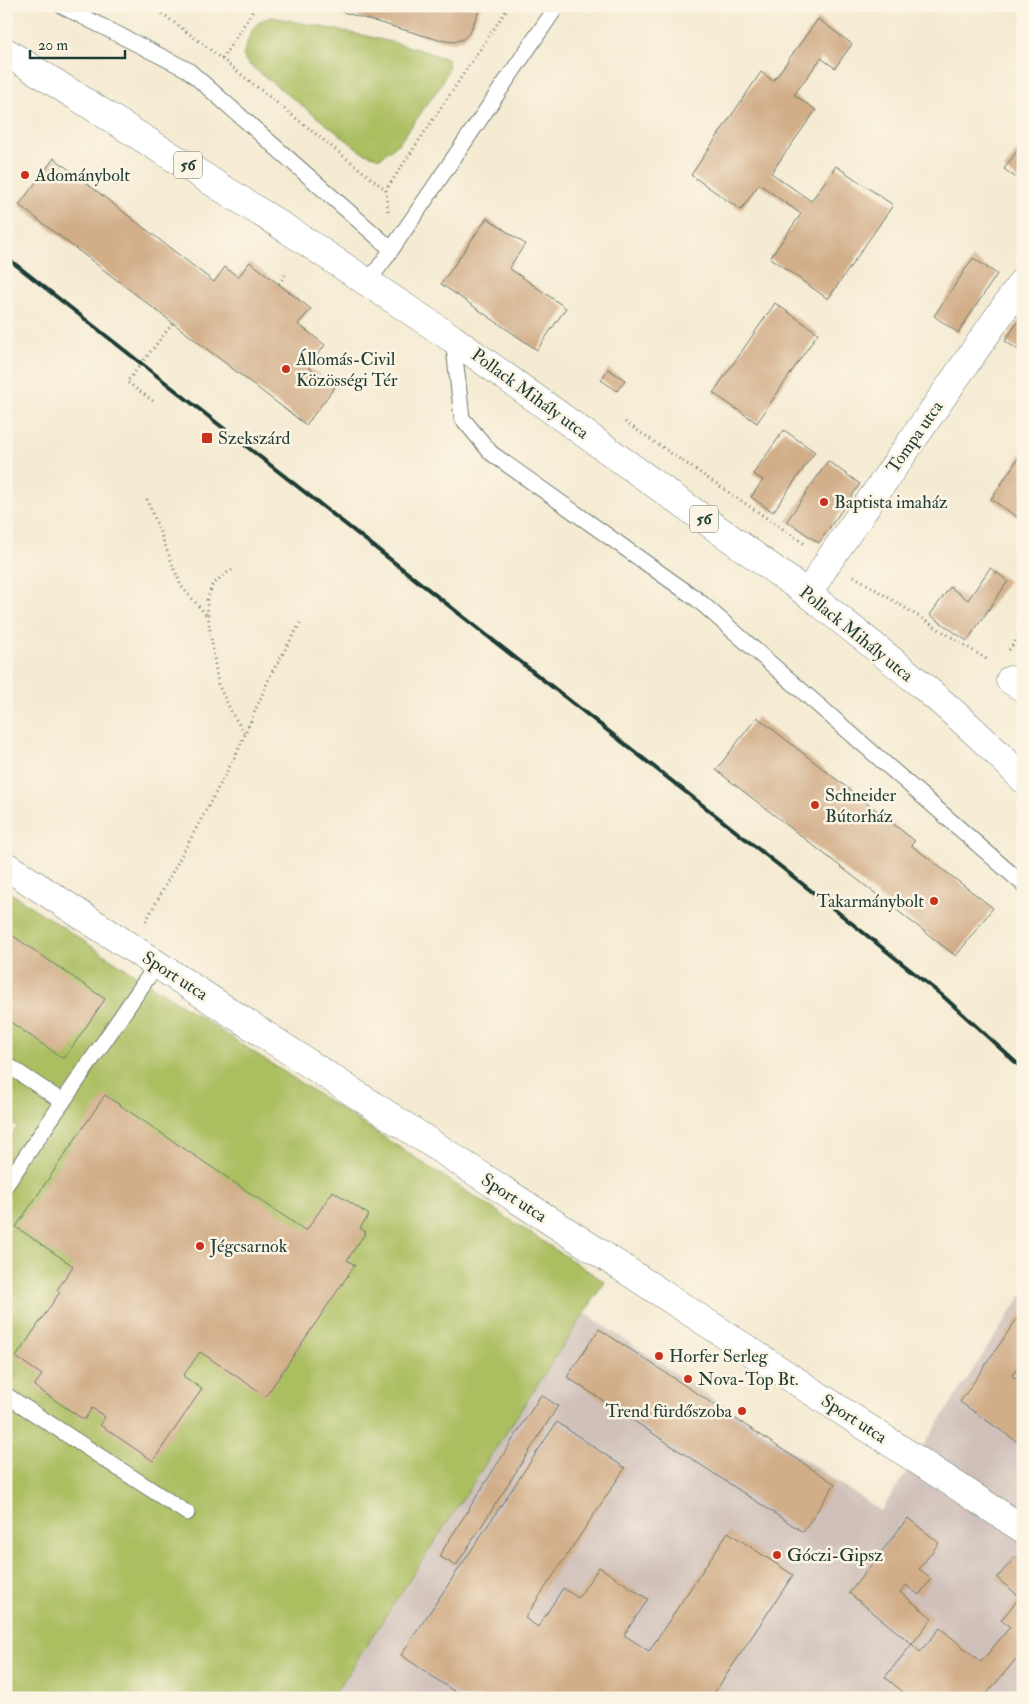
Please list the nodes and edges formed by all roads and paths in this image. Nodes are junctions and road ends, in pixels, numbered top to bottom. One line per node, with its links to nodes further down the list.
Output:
1 (62, 6): 8 (lane)
2 (149, 6): 7 (path)
3 (256, 6): 7 (path)
4 (509, 6): 7 (path)
5 (557, 6): 8 (lane)
6 (6, 52): 11 (street, Pollack Mihály utca / 56)
7 (222, 59)
8 (391, 249): 11 (lane)
9 (285, 275): 12 (path)
10 (1023, 281): 18 (street, Tompa utca)
11 (367, 283): 14 (street, Pollack Mihály utca / 56)
12 (279, 284)
13 (174, 323): 15 (path)
14 (453, 339): 20 (street, Pollack Mihály utca / 56); 27 (lane)
15 (152, 401)
16 (625, 422): 18 (path)
17 (148, 499): 21 (path)
18 (829, 560): 20 (street, Tompa utca); 23 (path)
19 (232, 570): 21 (path)
20 (808, 594): 25 (street, Pollack Mihály utca / 56)
21 (208, 617): 24 (path)
22 (301, 622): 24 (path)
23 (989, 661)
24 (245, 733): 28 (path)
25 (1023, 779)
26 (6, 866): 28 (street, Sport utca)
27 (1023, 884)
28 (131, 948): 29 (street, Sport utca)
29 (157, 964): 31 (lane); 35 (street, Sport utca)
30 (6, 1064): 31 (lane)
31 (63, 1102): 32 (lane)
32 (6, 1185)
33 (6, 1395): 34 (lane)
34 (188, 1513)
35 (1023, 1529)

